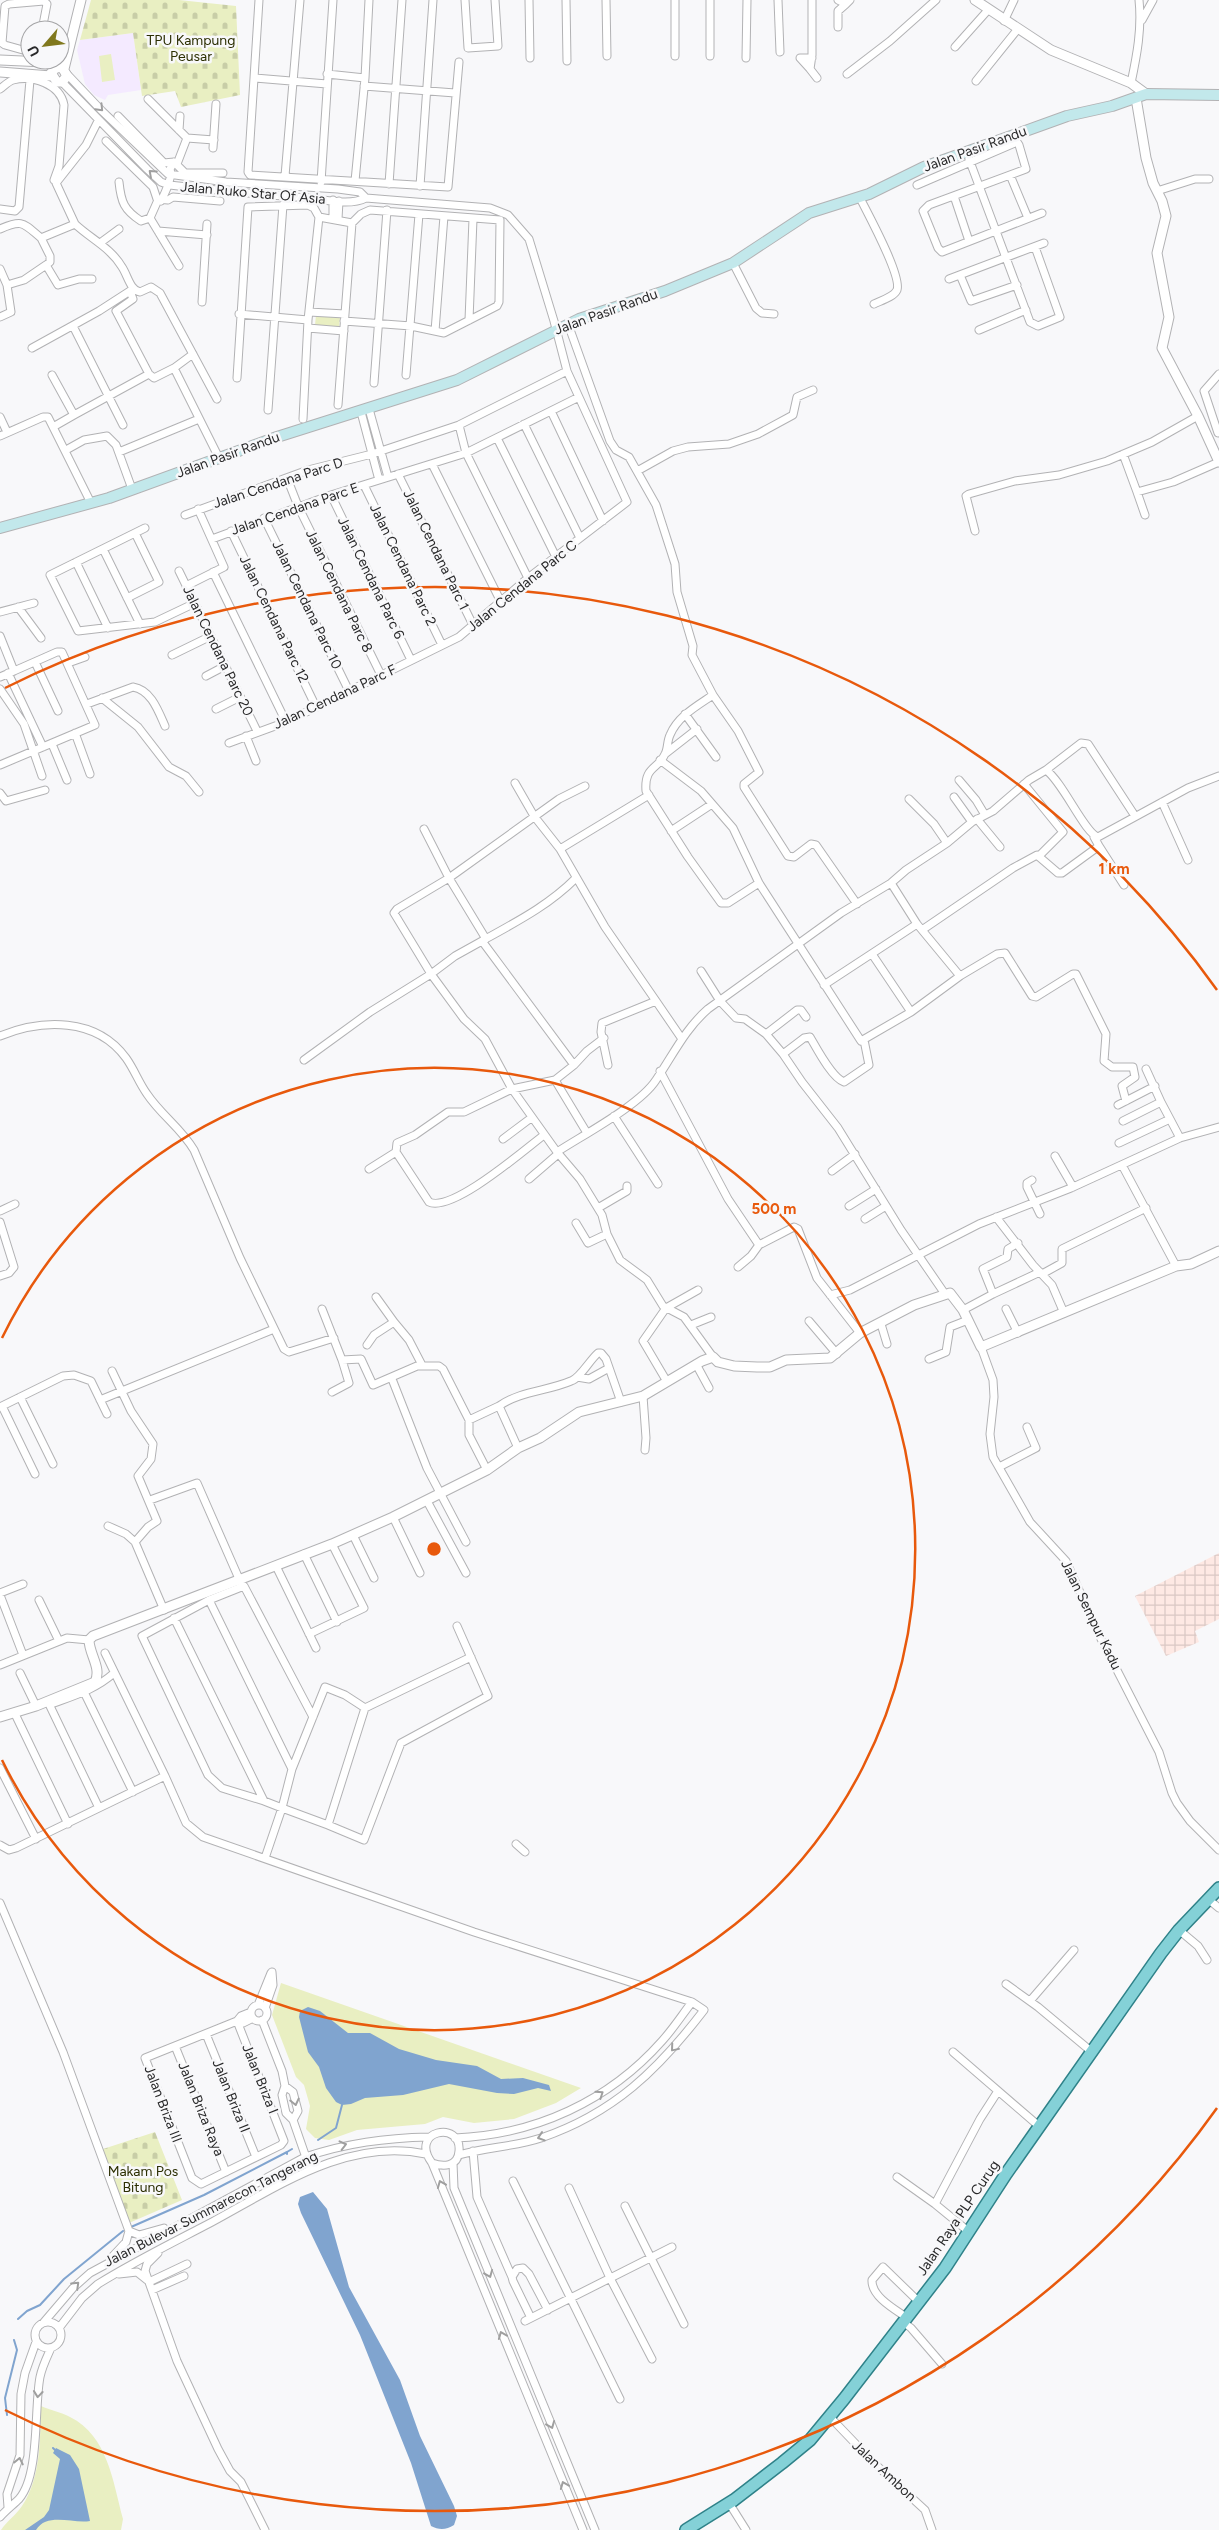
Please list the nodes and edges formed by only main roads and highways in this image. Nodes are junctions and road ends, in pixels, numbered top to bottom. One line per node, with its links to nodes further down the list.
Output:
1 (1219, 95): 2 (main road, Jalan Pasir Randu)
2 (0, 528)
3 (1219, 1888): 4 (main road, Jalan Raya PLP Curug)
4 (686, 2530)

